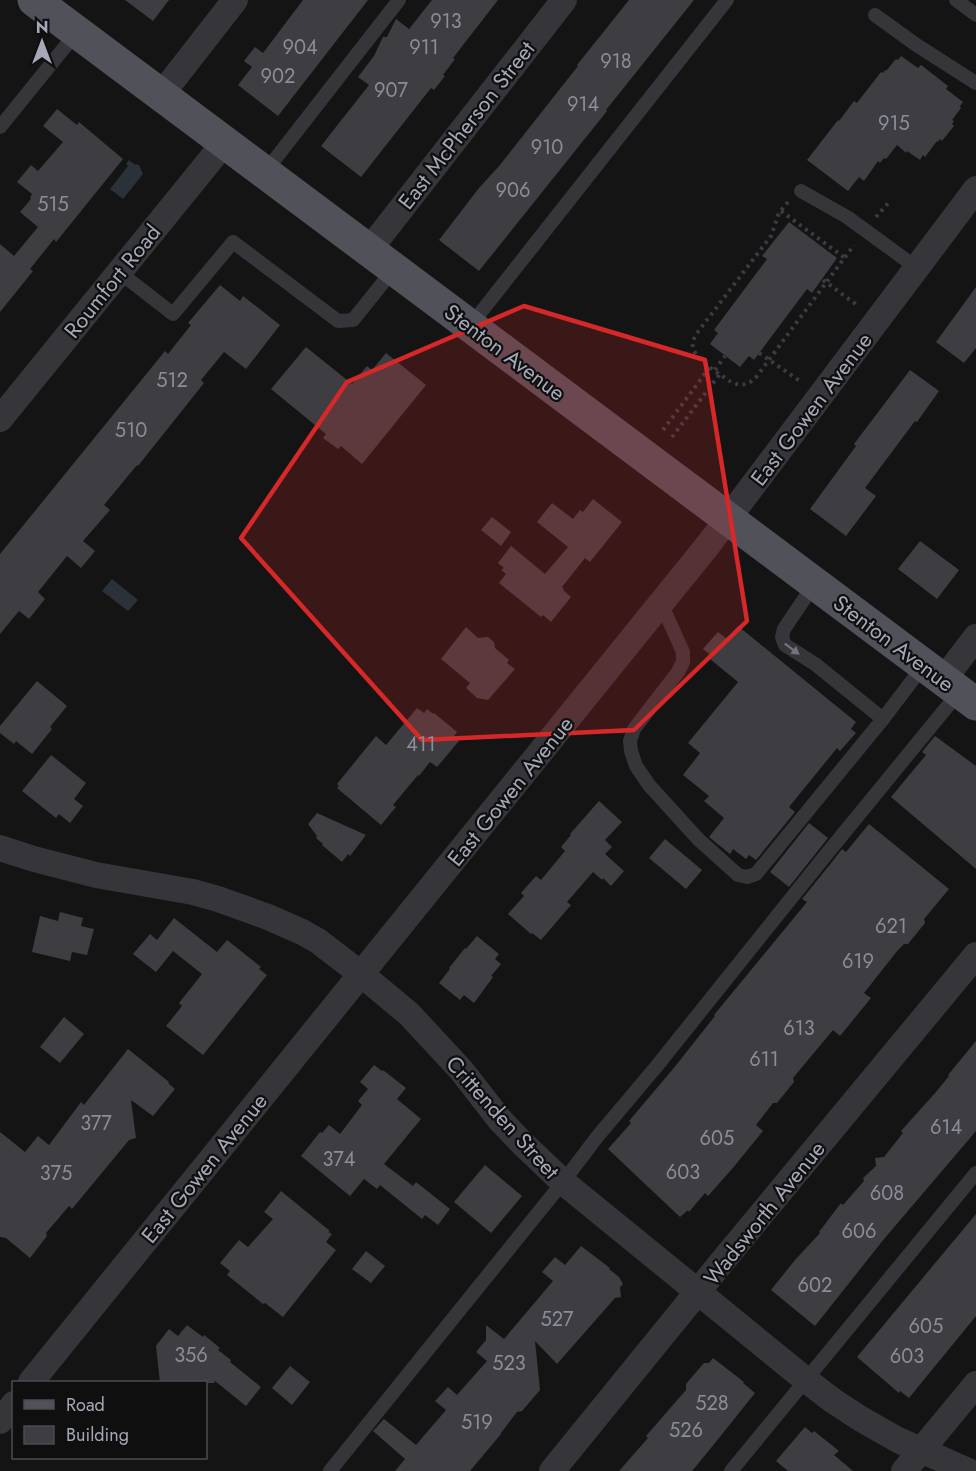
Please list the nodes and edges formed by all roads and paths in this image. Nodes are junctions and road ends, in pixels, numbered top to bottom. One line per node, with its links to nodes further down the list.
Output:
1 (235, 0): 10 (street)
2 (399, 0): 13 (lane)
3 (564, 0): 21 (street, East McPherson Street)
4 (727, 0): 26 (lane)
5 (956, 0): 8 (lane)
6 (56, 13): 10 (main road, Stenton Avenue); 11 (lane)
7 (875, 15): 9 (lane)
8 (976, 15)
9 (976, 83)
10 (161, 95): 12 (main road, Stenton Avenue)
11 (0, 127)
12 (225, 142): 13 (main road, Stenton Avenue); 23 (street, Roumfort Road)
13 (265, 172): 21 (main road, Stenton Avenue)
14 (976, 189): 22 (street, East Gowen Avenue)
15 (798, 193): 17 (path); 22 (lane)
16 (890, 201): 18 (path)
17 (781, 211): 20 (path); 30 (path)
18 (873, 219)
19 (859, 239): 20 (path)
20 (845, 258): 24 (path)
21 (382, 260): 23 (lane); 26 (main road, Stenton Avenue)
22 (916, 268): 36 (street, East Gowen Avenue)
23 (119, 272): 33 (street, Roumfort Road)
24 (825, 281): 25 (path); 29 (path)
25 (857, 305)
26 (470, 326): 36 (main road, Stenton Avenue)
27 (759, 353): 29 (path)
28 (725, 356): 30 (path)
29 (769, 360): 31 (path); 32 (path)
30 (713, 368): 31 (path); 34 (path)
31 (720, 374): 35 (path)
32 (800, 381)
33 (0, 419)
34 (663, 430)
35 (672, 437)
36 (729, 519): 37 (main road, Stenton Avenue); 38 (street, East Gowen Avenue)
37 (815, 584): 40 (main road, Stenton Avenue); 41 (lane, one-way to 41)
38 (662, 603): 41 (lane); 44 (street, East Gowen Avenue)
39 (976, 637): 40 (street)
40 (951, 685): 41 (lane); 46 (lane)
41 (883, 719)
42 (0, 848): 44 (street, Crittenden Street)
43 (976, 955): 47 (street, Wadsworth Avenue)
44 (361, 974): 46 (street, Crittenden Street); 49 (street, East Gowen Avenue)
45 (976, 1173): 48 (lane)
46 (563, 1182): 47 (street, Crittenden Street); 54 (lane)
47 (699, 1292): 48 (street, Crittenden Street); 55 (street, Wadsworth Avenue)
48 (806, 1380): 53 (street, Crittenden Street); 56 (lane)
49 (33, 1381)
50 (976, 1384): 53 (street)
51 (12, 1406): 52 (street)
52 (0, 1421)
53 (921, 1451): 57 (street); 58 (street, Crittenden Street)
54 (330, 1471)
55 (552, 1471)
56 (731, 1471)
57 (904, 1471)
58 (968, 1471)

